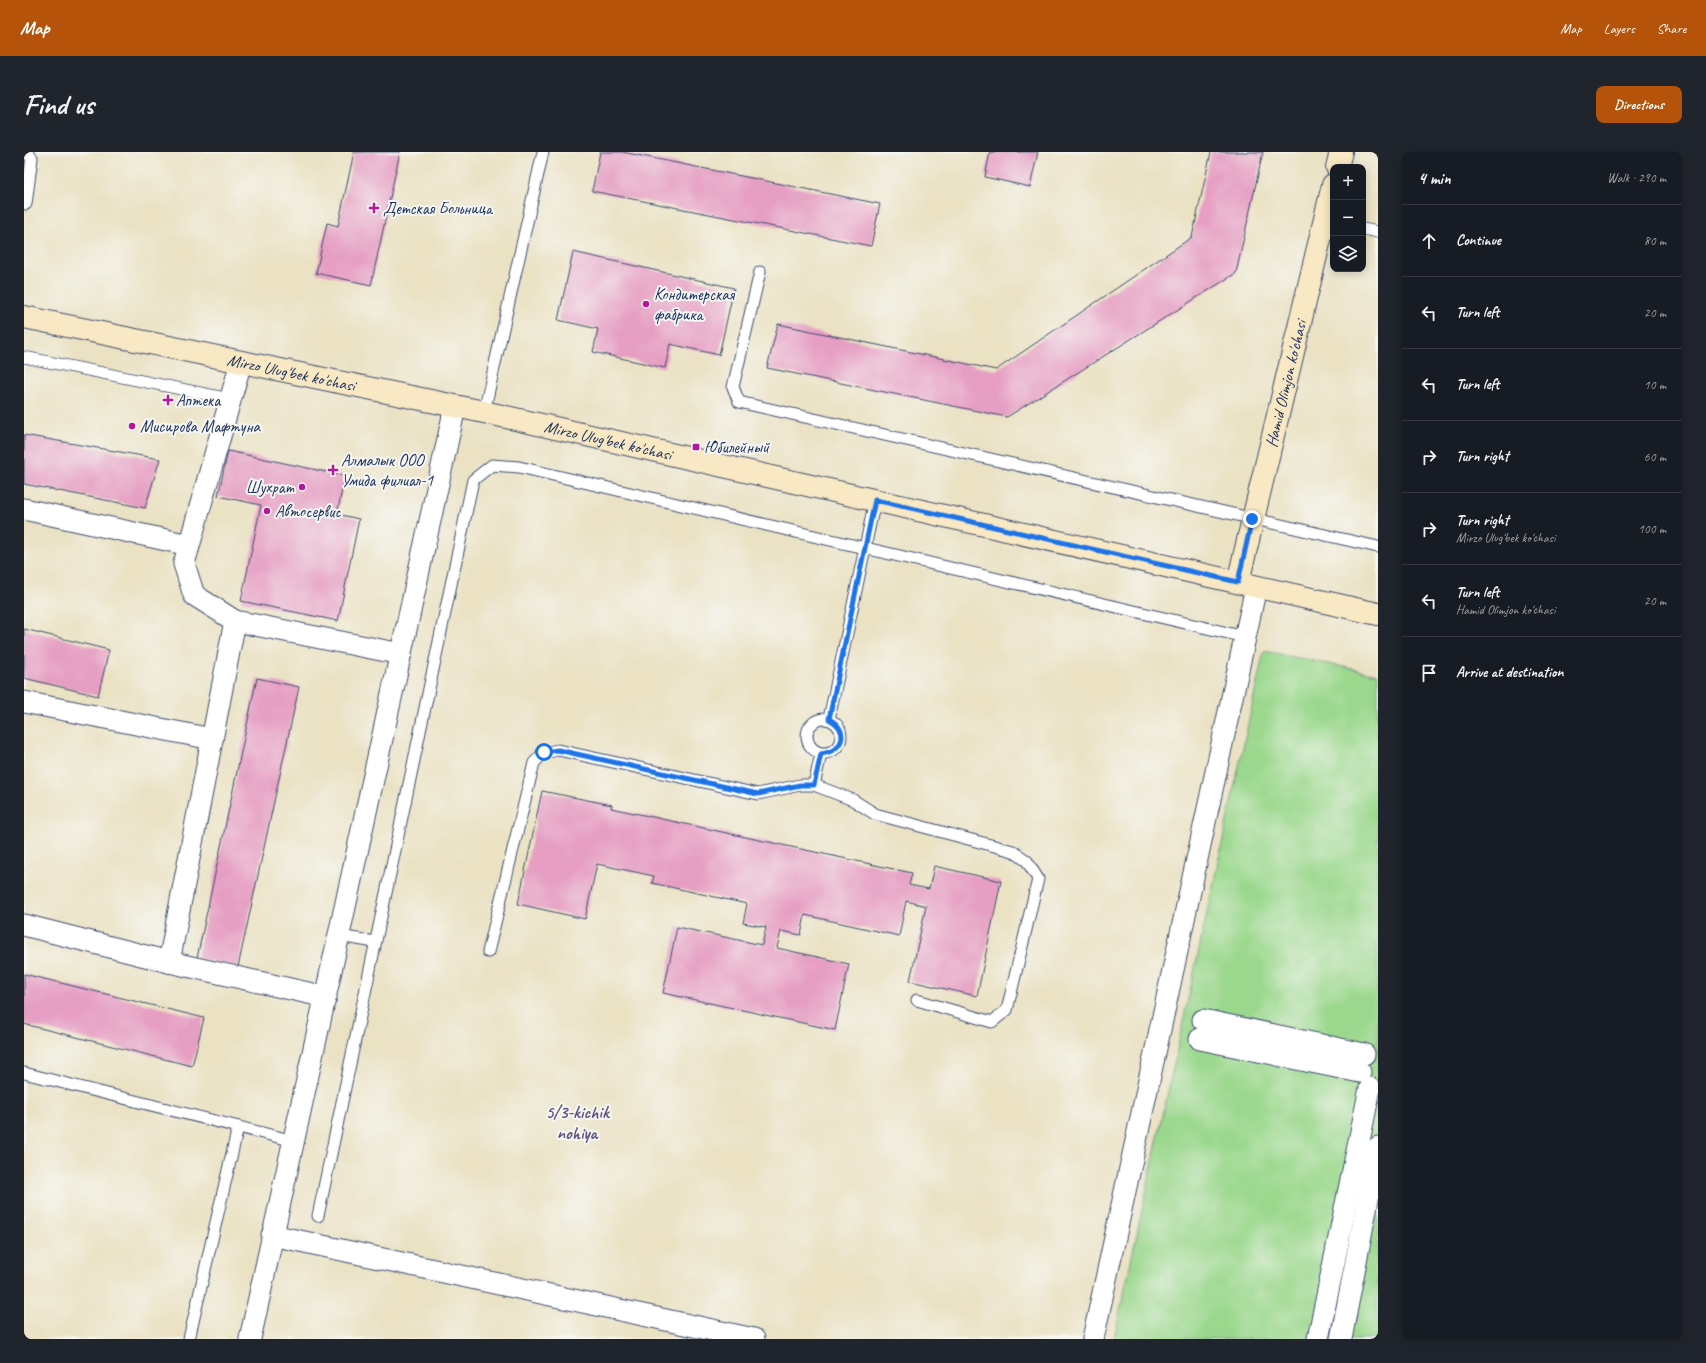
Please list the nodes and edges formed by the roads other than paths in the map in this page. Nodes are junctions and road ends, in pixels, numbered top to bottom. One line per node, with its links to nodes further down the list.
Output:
1 (26, 152): 6 (lane)
2 (543, 152): 16 (lane)
3 (1341, 152): 4 (main road)
4 (1338, 164)
5 (1331, 200): 7 (main road, Hamid Olimjon ko'chasi)
6 (26, 204)
7 (1329, 220): 19 (main road, Hamid Olimjon ko'chasi)
8 (1366, 229): 9 (lane)
9 (1378, 232)
10 (760, 272): 19 (lane)
11 (24, 317): 13 (main road, Mirzo Ulug'bek ko'chasi)
12 (24, 357): 14 (lane)
13 (241, 362): 14 (street); 15 (main road, Mirzo Ulug'bek ko'chasi)
14 (230, 399): 20 (street)
15 (456, 407): 16 (main road, Mirzo Ulug'bek ko'chasi); 27 (street)
16 (484, 412): 17 (main road, Mirzo Ulug'bek ko'chasi)
17 (875, 500): 22 (lane); 23 (main road, Mirzo Ulug'bek ko'chasi)
18 (24, 509): 20 (street)
19 (1252, 519): 21 (lane); 23 (main road, Hamid Olimjon ko'chasi)
20 (190, 545): 25 (street)
21 (1378, 547)
22 (865, 548): 26 (lane); 29 (lane); 35 (lane)
23 (1247, 584): 24 (main road, Mirzo Ulug'bek ko'chasi); 26 (street)
24 (1378, 614)
25 (235, 621): 27 (street); 30 (street)
26 (1246, 637): 52 (street)
27 (401, 654): 34 (street)
28 (24, 702): 30 (street)
29 (829, 719): 31 (lane); 31 (lane)
30 (212, 739): 37 (street)
31 (821, 754): 32 (lane)
32 (814, 785): 36 (lane); 39 (lane)
33 (24, 926): 37 (street)
34 (339, 936): 35 (lane); 38 (street)
35 (375, 942): 46 (lane)
36 (488, 952)
37 (169, 962): 38 (street)
38 (326, 997): 44 (street)
39 (917, 1000)
40 (1202, 1030): 41 (street)
41 (1370, 1070): 53 (street)
42 (24, 1073): 43 (lane)
43 (238, 1126): 44 (lane); 49 (lane)
44 (294, 1140): 47 (street)
45 (1378, 1147): 54 (street)
46 (318, 1216)
47 (272, 1235): 48 (street); 50 (street)
48 (719, 1335): 51 (street)
49 (189, 1339)
50 (250, 1339)
51 (754, 1339)
52 (1093, 1339)
53 (1318, 1339)
54 (1341, 1339)

